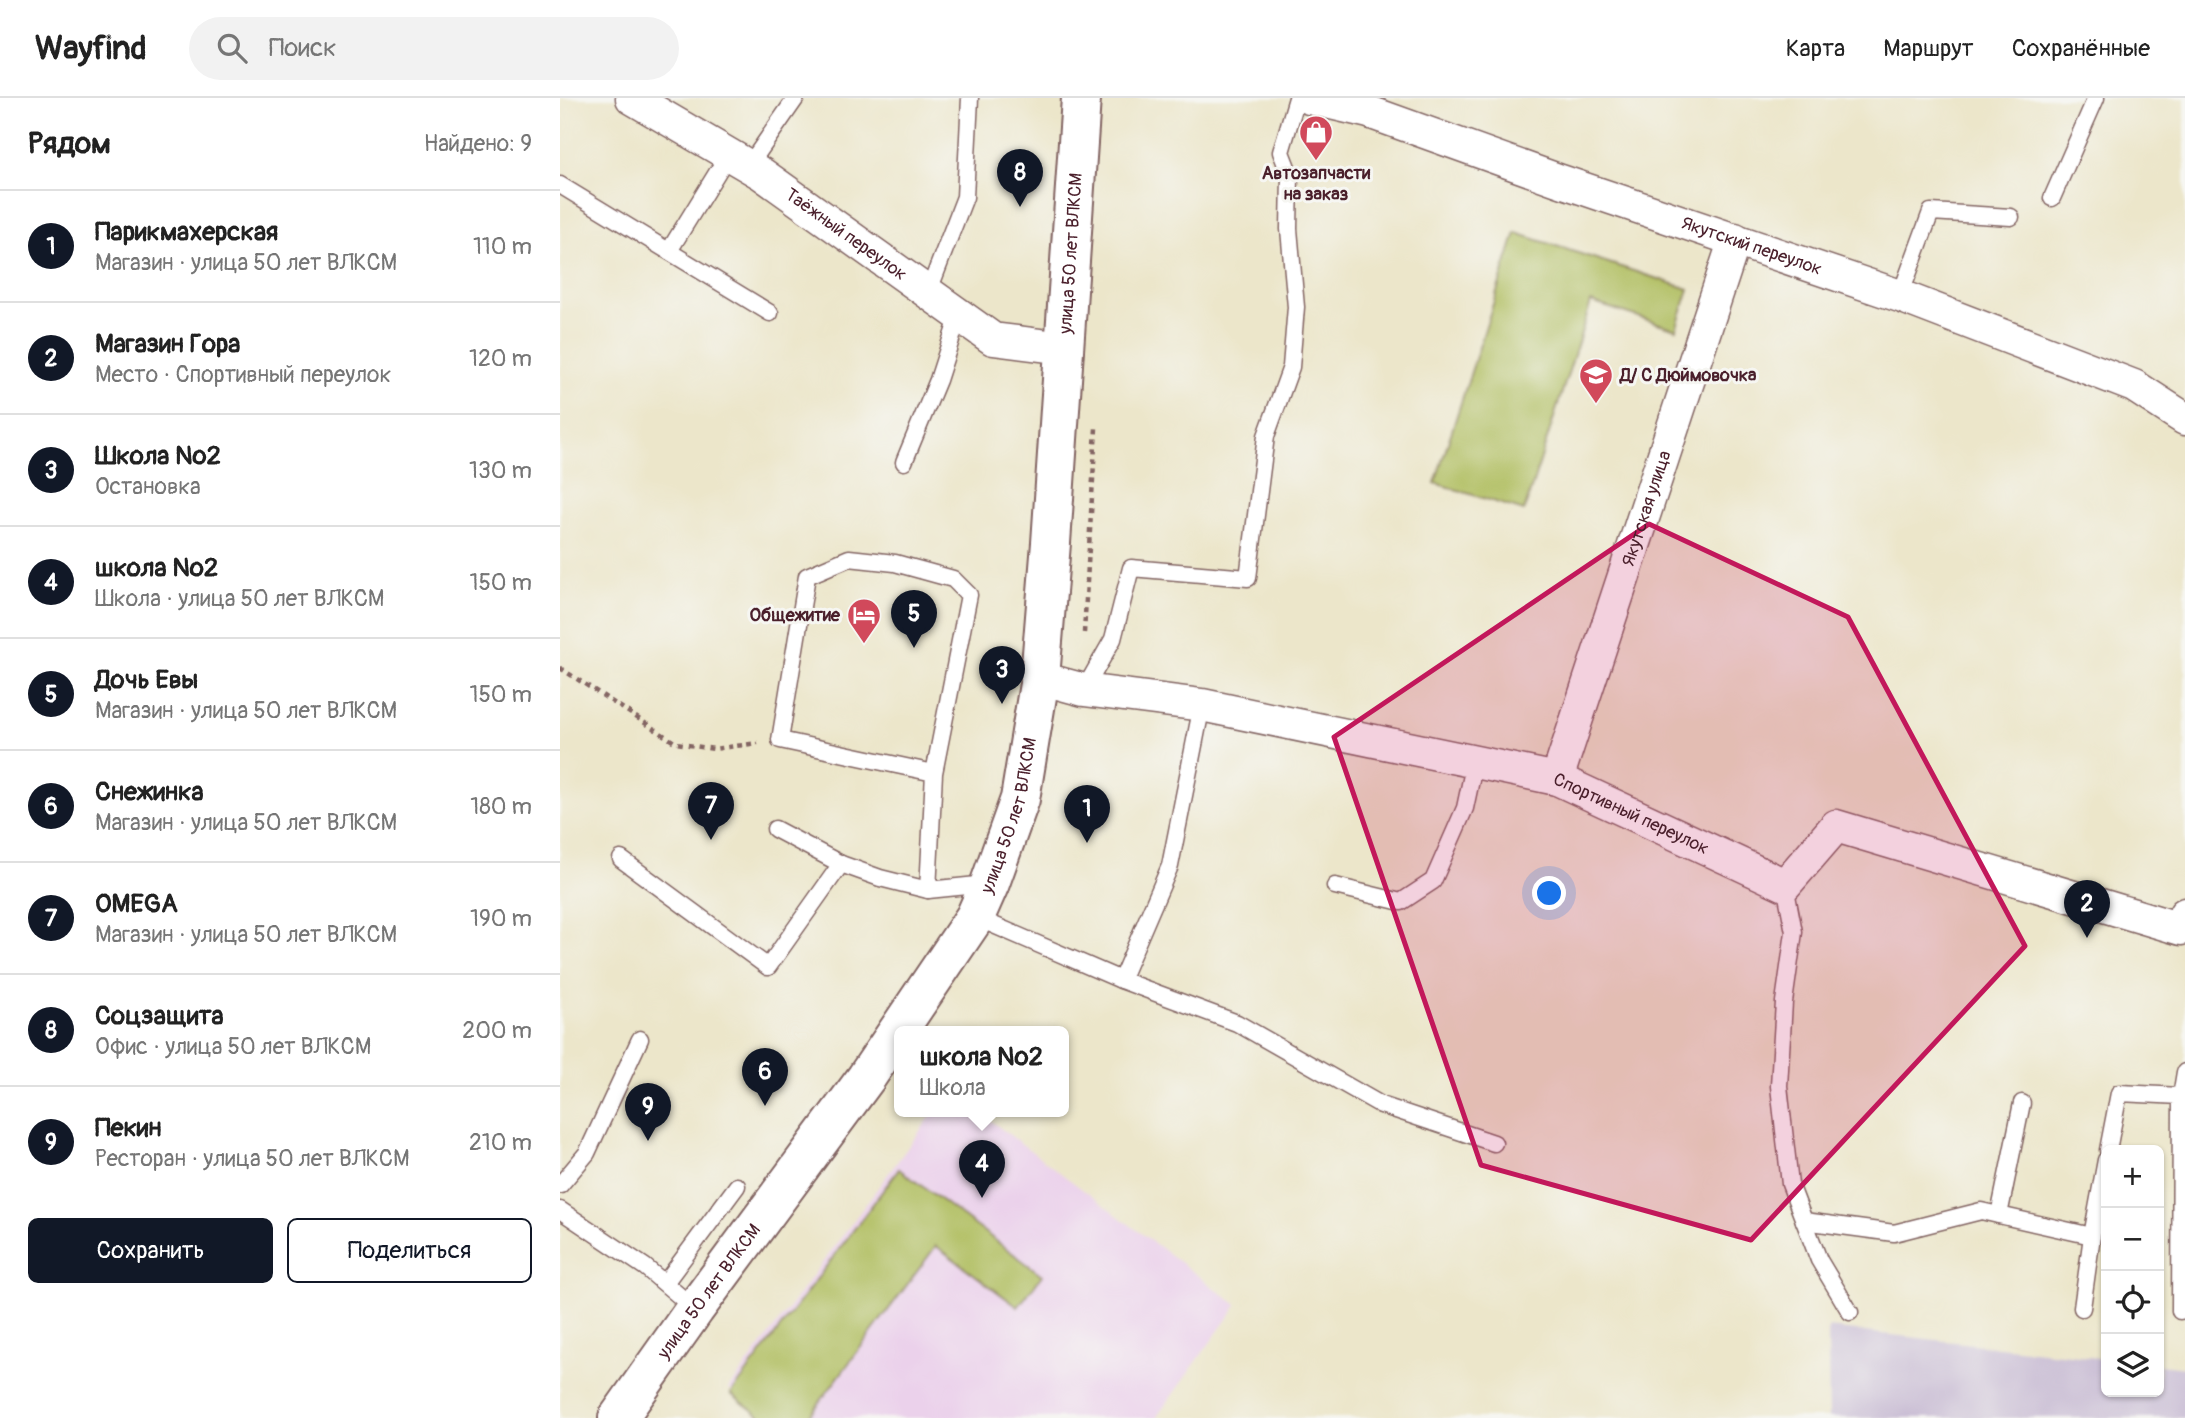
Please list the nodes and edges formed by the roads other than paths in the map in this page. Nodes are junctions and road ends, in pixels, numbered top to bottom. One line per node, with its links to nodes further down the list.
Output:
1 (632, 98): 7 (street, Таёжный переулок)
2 (796, 98): 7 (lane)
3 (970, 98): 13 (lane)
4 (1081, 98): 17 (main road, улица 50 лет ВЛКСМ)
5 (2096, 98): 9 (lane)
6 (1313, 99): 11 (street, Якутский переулок); 21 (lane)
7 (738, 161): 12 (lane); 13 (street, Таёжный переулок)
8 (560, 185): 12 (lane)
9 (2052, 198)
10 (2011, 217): 14 (lane)
11 (1735, 239): 14 (street, Якутский переулок); 25 (street, Якутская улица)
12 (668, 251): 15 (lane)
13 (928, 293): 16 (street, Таёжный переулок)
14 (1900, 296): 18 (street, Якутский переулок)
15 (770, 313)
16 (959, 315): 17 (street, Таёжный переулок); 19 (lane)
17 (1064, 348): 20 (main road, улица 50 лет ВЛКСМ)
18 (2185, 419)
19 (904, 462)
20 (1040, 678): 21 (street, Спортивный переулок); 32 (main road, улица 50 лет ВЛКСМ)
21 (1084, 690): 22 (street, Спортивный переулок)
22 (1202, 705): 23 (street, Спортивный переулок); 34 (lane)
23 (1475, 761): 25 (street, Спортивный переулок); 30 (lane)
24 (934, 774): 24 (lane); 31 (lane)
25 (1557, 779): 29 (street, Спортивный переулок)
26 (775, 829): 28 (lane)
27 (621, 859): 28 (lane)
28 (841, 864): 31 (lane)
29 (1785, 885): 33 (street); 48 (lane)
30 (1335, 886)
31 (928, 890): 32 (lane)
32 (982, 900): 34 (lane); 35 (main road, улица 50 лет ВЛКСМ)
33 (2183, 921)
34 (1121, 979): 41 (lane)
35 (900, 1026)
36 (894, 1035): 52 (main road, улица 50 лет ВЛКСМ)
37 (640, 1039): 43 (lane)
38 (2185, 1072): 39 (lane)
39 (2181, 1096): 42 (lane); 53 (lane)
40 (2022, 1103): 47 (lane)
41 (1494, 1143)
42 (2109, 1145)
43 (560, 1185)
44 (737, 1186): 50 (lane)
45 (2101, 1187): 49 (lane)
46 (560, 1210): 50 (lane)
47 (1999, 1215): 48 (lane); 49 (lane)
48 (1804, 1222): 54 (lane)
49 (2092, 1236): 51 (lane)
50 (665, 1283): 52 (lane)
51 (2082, 1308)
52 (695, 1309): 55 (main road, улица 50 лет ВЛКСМ)
53 (2180, 1311)
54 (1850, 1312)
55 (618, 1418)

